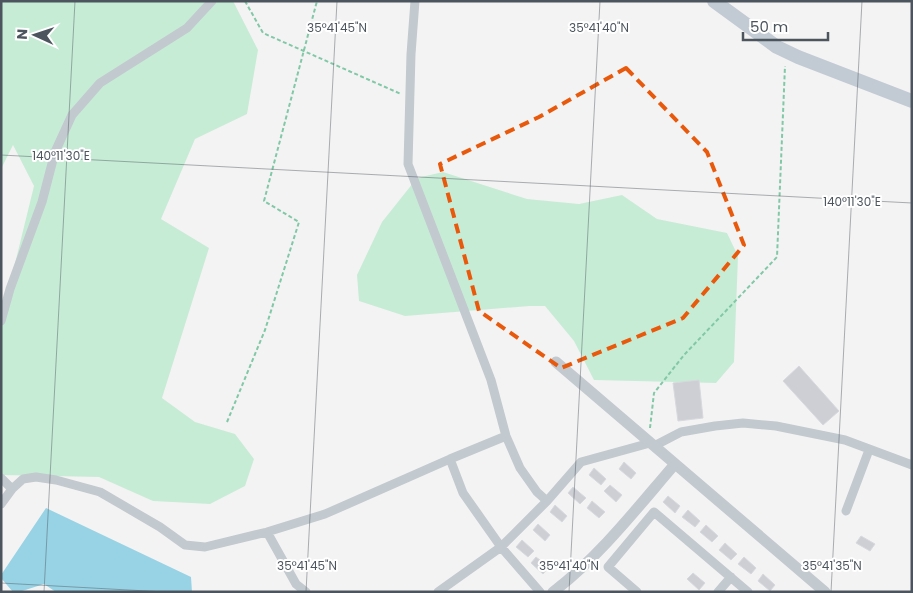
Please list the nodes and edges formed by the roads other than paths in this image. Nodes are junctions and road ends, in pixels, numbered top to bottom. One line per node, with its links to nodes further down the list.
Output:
1 (212, 1): 5 (street)
2 (415, 1): 7 (street)
3 (714, 1): 4 (main road)
4 (912, 102)
5 (1, 320)
6 (556, 362): 8 (street)
7 (506, 436): 10 (street); 15 (street)
8 (652, 445): 9 (street); 11 (street); 15 (street)
9 (869, 450): 12 (street); 17 (street)
10 (450, 459): 18 (street); 19 (street)
11 (676, 464): 24 (street); 28 (street)
12 (912, 465)
13 (1, 478): 14 (street)
14 (12, 489): 16 (street); 18 (street)
15 (547, 501): 19 (street)
16 (1, 504)
17 (846, 511)
18 (267, 532): 21 (street)
19 (501, 547): 22 (street); 23 (street)
20 (731, 577): 25 (street); 26 (street); 27 (street)
21 (306, 592)
22 (438, 592)
23 (540, 592)
24 (553, 592)
25 (637, 592)
26 (718, 592)
27 (748, 592)
28 (825, 592)

